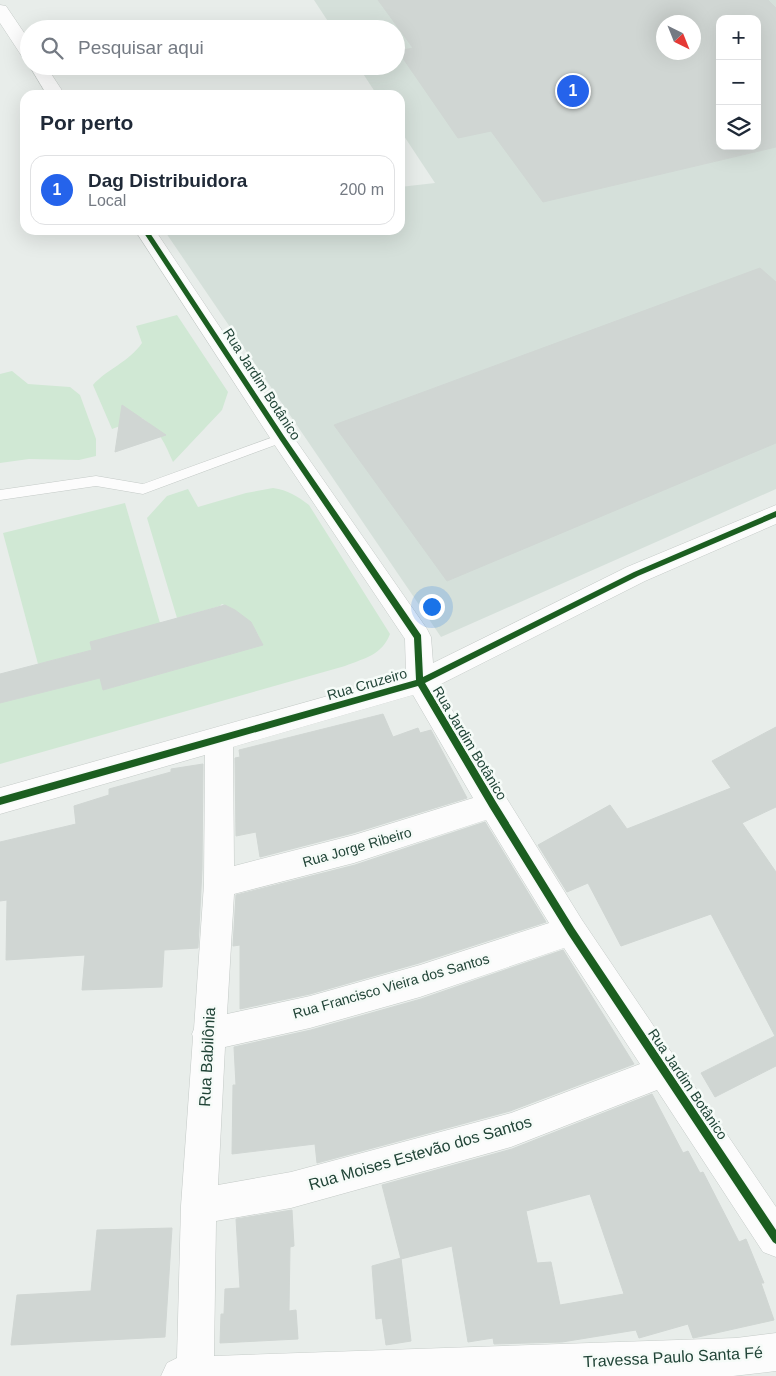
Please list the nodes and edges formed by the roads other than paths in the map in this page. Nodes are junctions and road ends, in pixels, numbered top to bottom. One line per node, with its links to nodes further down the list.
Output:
1 (0, 10): 2 (street)
2 (20, 40)
3 (43, 75): 4 (street)
4 (53, 90)
5 (148, 235): 6 (street, Rua Jardim Botânico)
6 (282, 438): 7 (lane); 9 (street, Rua Jardim Botânico)
7 (0, 495)
8 (776, 514): 9 (street, Rua Cruzeiro)
9 (420, 682): 10 (street, Rua Cruzeiro); 12 (street, Rua Jardim Botânico)
10 (219, 738): 11 (street, Rua Cruzeiro); 13 (street, Rua Babilônia)
11 (0, 801)
12 (493, 805): 13 (street, Rua Jorge Ribeiro); 14 (street, Rua Jardim Botânico)
13 (219, 884): 15 (street, Rua Babilônia)
14 (571, 931): 15 (street, Rua Francisco Vieira dos Santos); 16 (street, Rua Jardim Botânico)
15 (208, 1034): 17 (street, Rua Babilônia)
16 (664, 1071): 17 (street, Rua Moises Estevão dos Santos); 18 (street, Rua Jardim Botânico)
17 (199, 1206): 20 (street, Rua Babilônia)
18 (776, 1239)
19 (776, 1352): 20 (street, Travessa Paulo Santa Fé)
20 (190, 1376)

